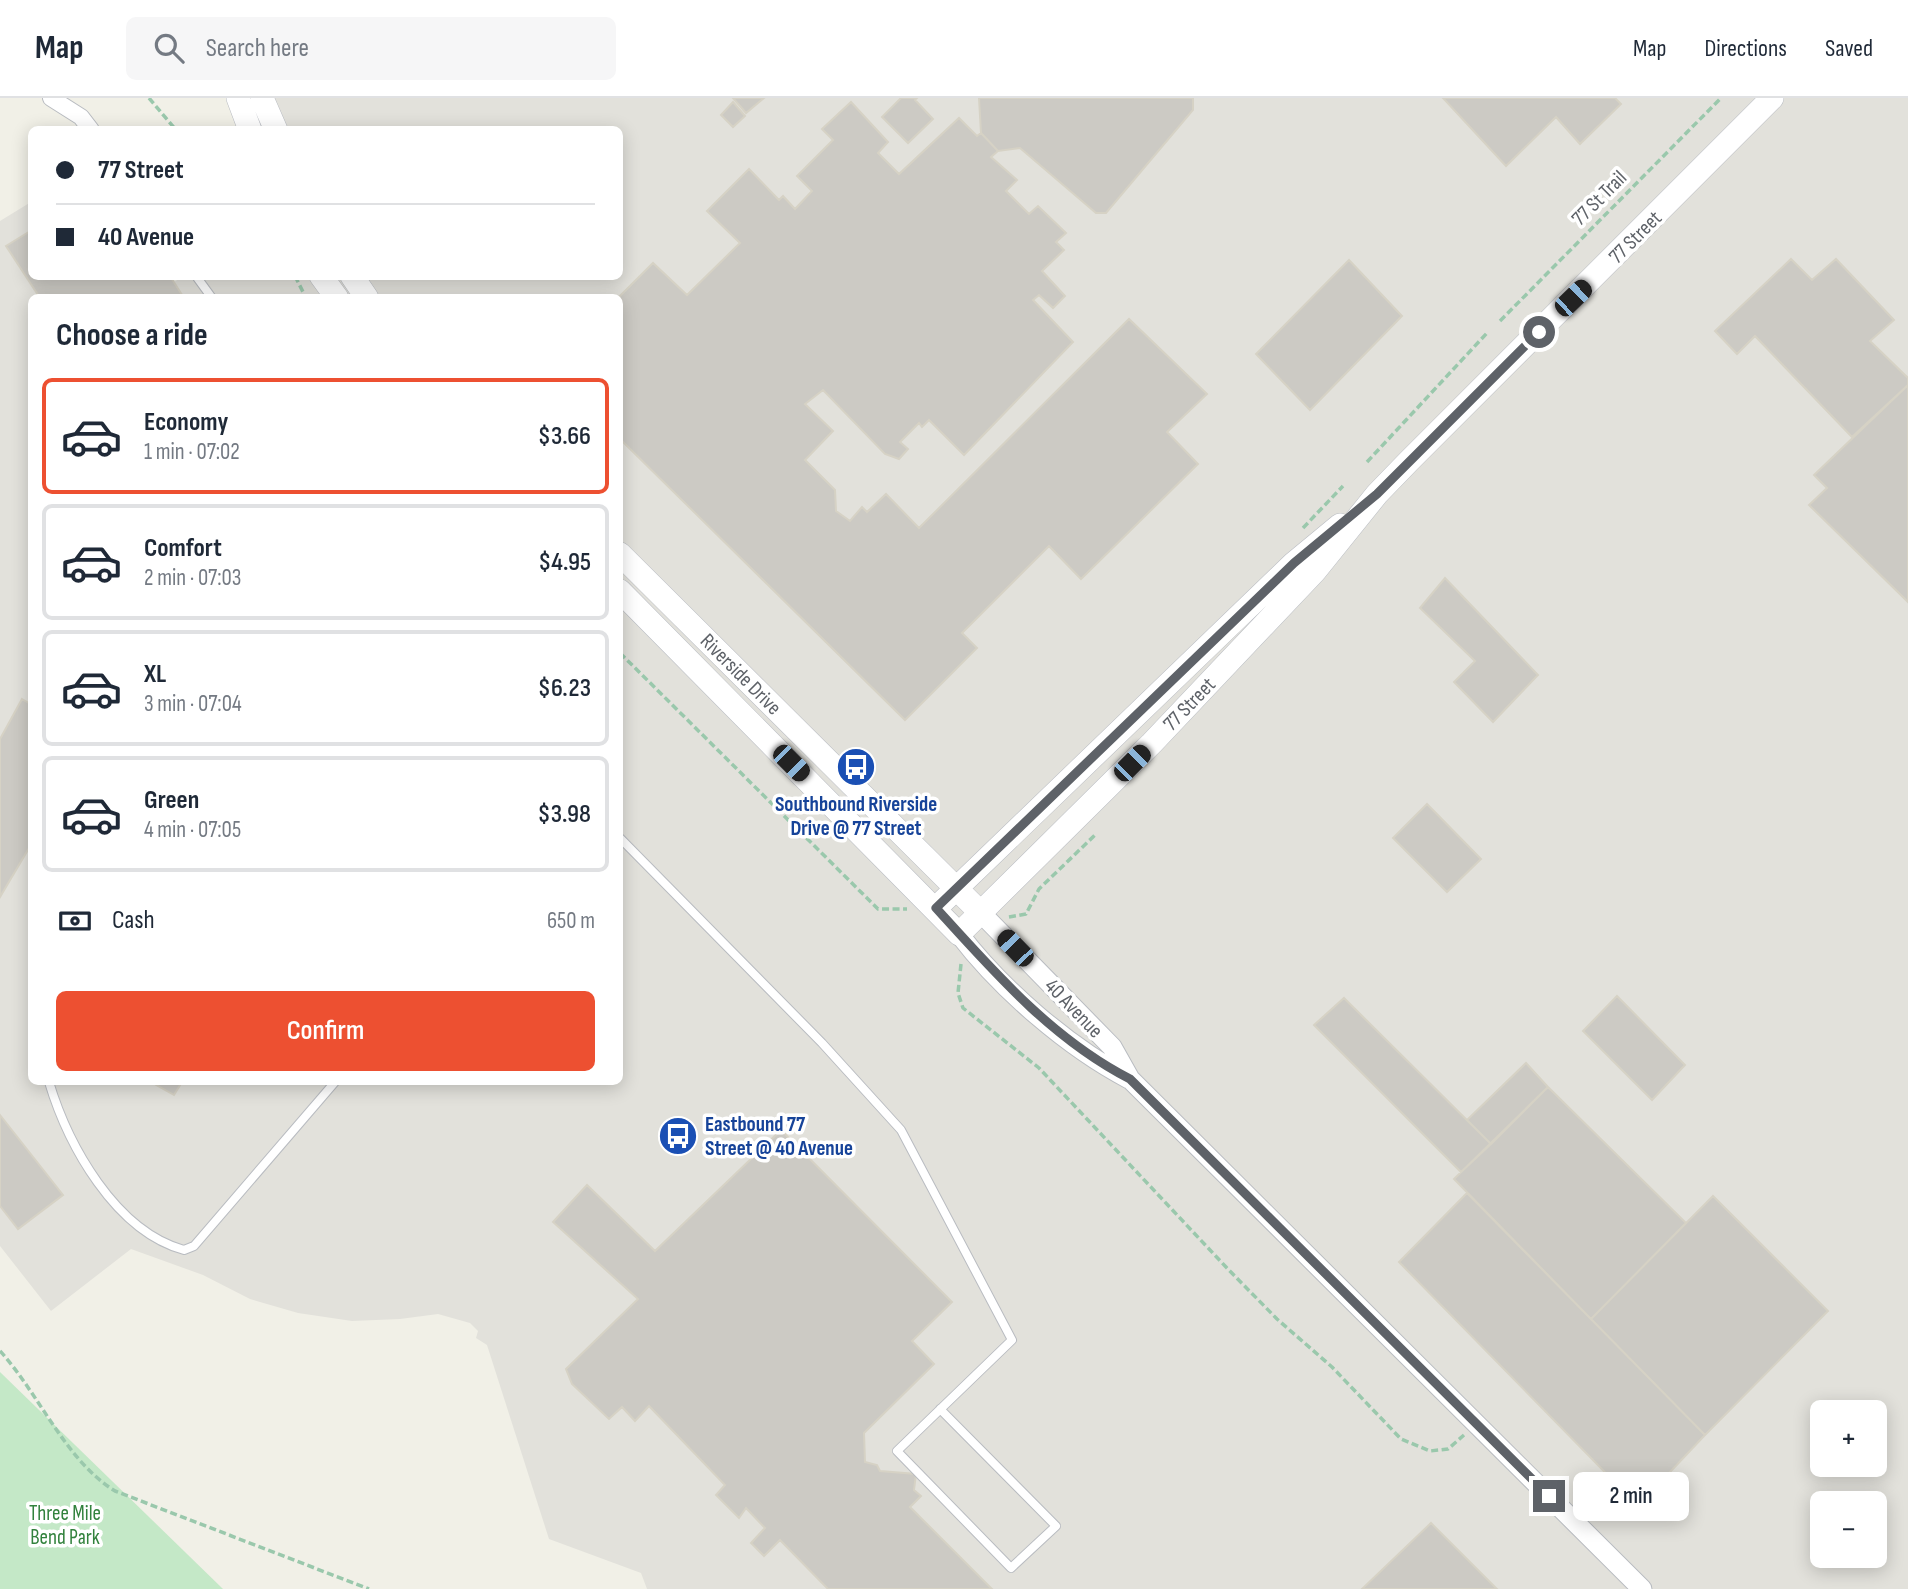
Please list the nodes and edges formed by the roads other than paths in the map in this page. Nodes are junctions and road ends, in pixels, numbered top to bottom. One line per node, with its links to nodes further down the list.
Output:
1 (51, 98): 5 (street)
2 (238, 98): 6 (main road)
3 (262, 98): 7 (main road)
4 (1772, 98): 8 (main road, 77 Street)
5 (88, 126)
6 (248, 126)
7 (274, 126)
8 (1377, 494): 12 (main road, 77 Street); 14 (main road, 77 Street)
9 (623, 557): 12 (main road, Riverside Drive)
10 (623, 594): 13 (main road, Riverside Drive)
11 (623, 841): 19 (lane)
12 (956, 888): 13 (main road, 77 Street); 14 (main road, Riverside Drive)
13 (936, 908): 15 (main road, 40 Avenue)
14 (981, 914): 15 (main road, 77 Street); 16 (street, 40 Avenue)
15 (959, 934): 16 (street, 40 Avenue)
16 (1130, 1079): 20 (street, 40 Avenue)
17 (50, 1085): 18 (lane)
18 (332, 1085)
19 (940, 1409): 19 (lane)
20 (1642, 1589)

